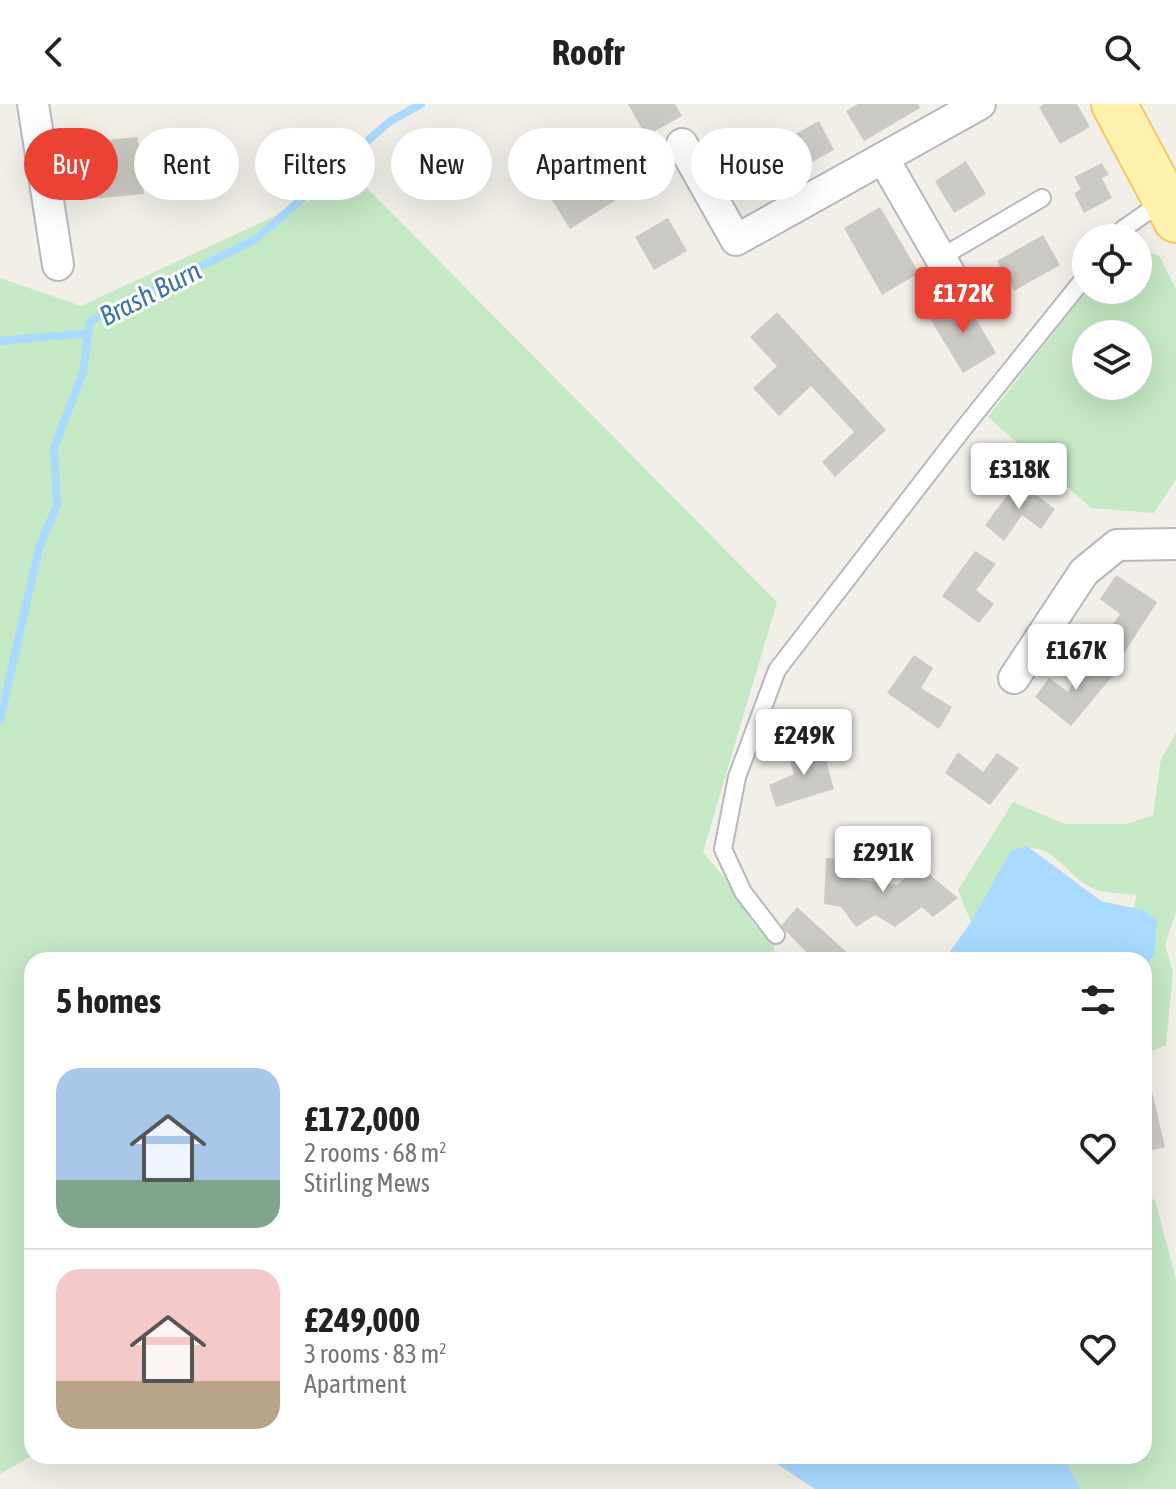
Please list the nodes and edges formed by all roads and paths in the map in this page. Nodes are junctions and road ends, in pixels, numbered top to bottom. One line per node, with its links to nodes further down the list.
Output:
1 (33, 104): 10 (street)
2 (980, 104): 5 (street)
3 (1114, 104): 6 (main road)
4 (682, 144): 5 (street)
5 (883, 158): 9 (street)
6 (1168, 190): 8 (lane)
7 (1042, 198): 9 (lane)
8 (1129, 224)
9 (940, 258): 12 (street)
10 (58, 265)
11 (1072, 293): 15 (lane)
12 (963, 297)
13 (1176, 544): 14 (street)
14 (1014, 678)
15 (776, 935)

